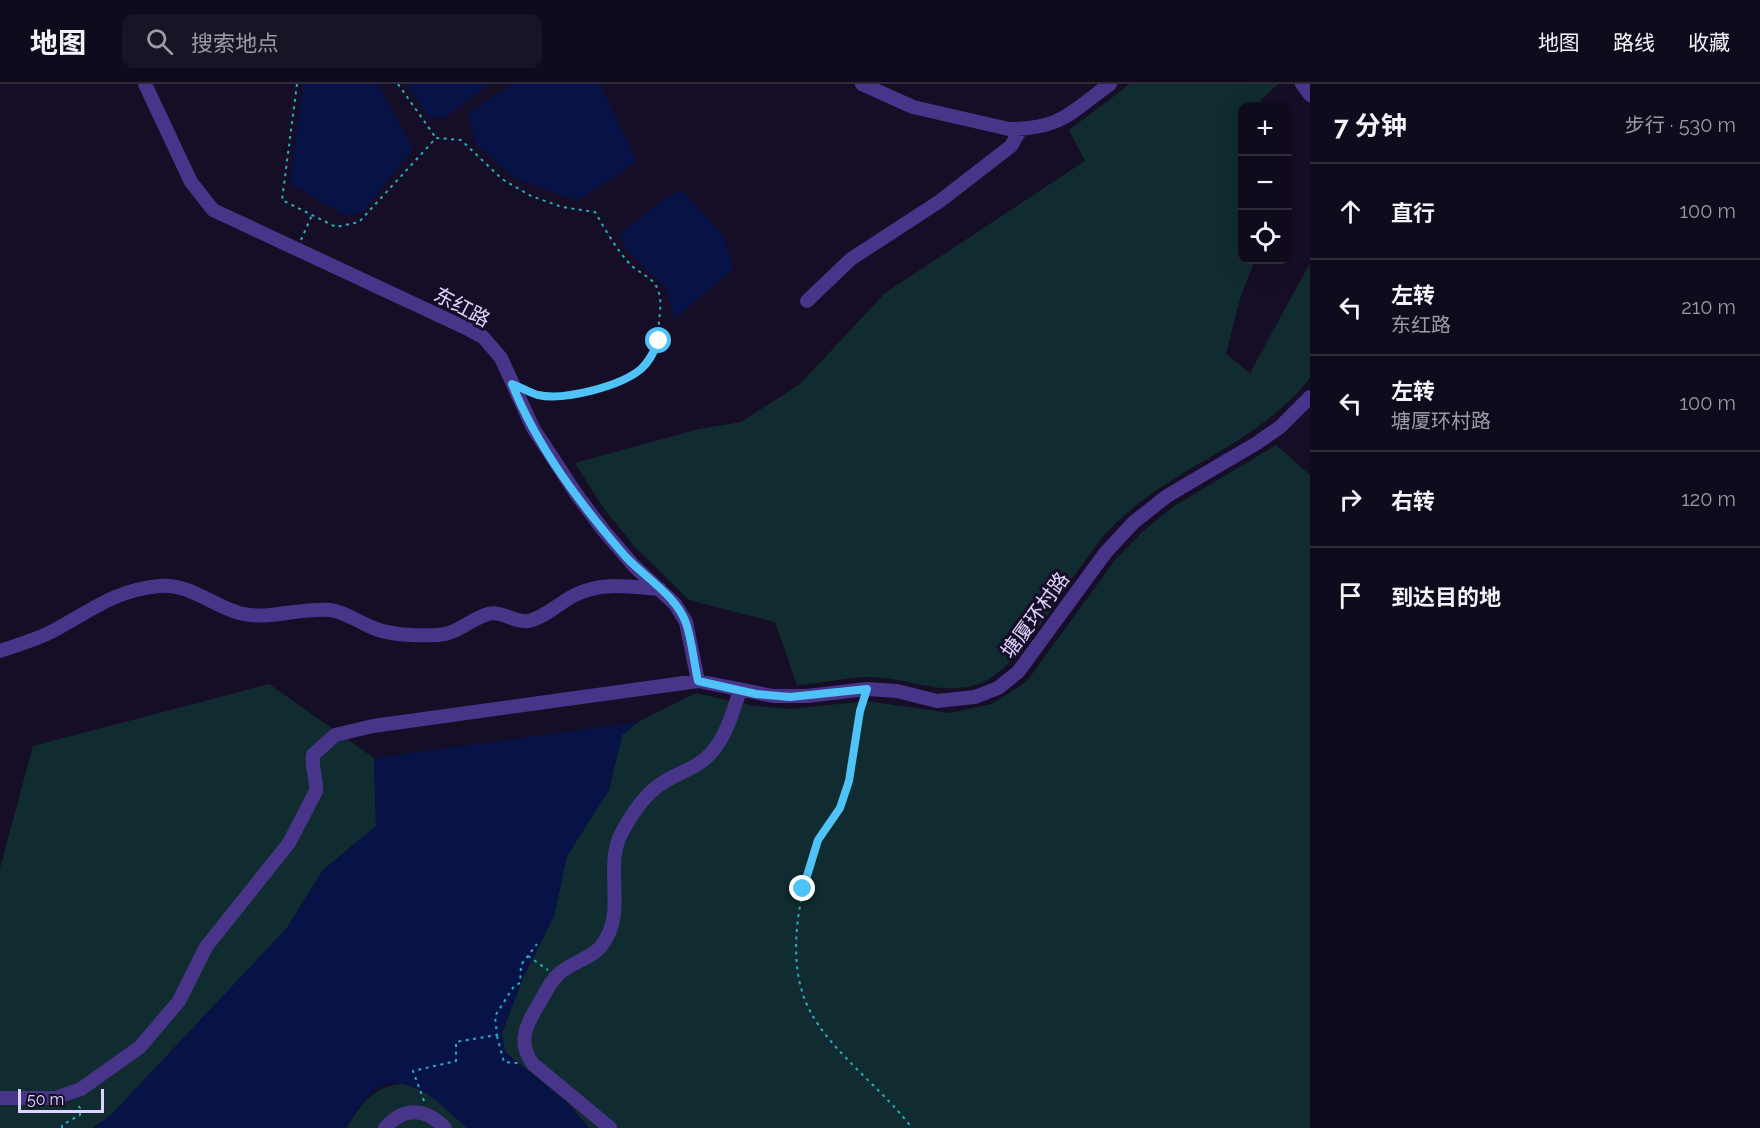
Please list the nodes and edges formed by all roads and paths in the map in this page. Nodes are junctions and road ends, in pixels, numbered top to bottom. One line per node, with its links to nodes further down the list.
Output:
1 (145, 84): 11 (street, 东红路)
2 (297, 84): 10 (path)
3 (398, 84): 9 (path)
4 (862, 84): 8 (street)
5 (1110, 84): 8 (street)
6 (1302, 84): 7 (street)
7 (1310, 95)
8 (1021, 129): 12 (street)
9 (436, 138): 10 (path); 13 (path)
10 (312, 215): 11 (path)
11 (298, 248): 13 (street, 东红路)
12 (807, 301)
13 (512, 384): 15 (street, 东红路)
14 (1310, 397): 18 (street, 塘厦环村路)
15 (660, 589): 16 (street); 17 (street, 东红路)
16 (0, 651)
17 (698, 681): 19 (street, 塘厦环村路); 25 (street)
18 (867, 689): 19 (street, 塘厦环村路); 32 (path)
19 (740, 691): 22 (street)
20 (537, 944): 21 (path)
21 (528, 956): 22 (path); 23 (path)
22 (556, 976): 24 (street)
23 (497, 1035): 24 (path); 27 (path)
24 (533, 1064): 31 (street)
25 (60, 1096): 26 (street); 28 (path)
26 (0, 1098)
27 (425, 1113): 29 (street); 30 (street)
28 (62, 1128)
29 (385, 1128)
30 (445, 1128)
31 (610, 1128)
32 (912, 1128)

